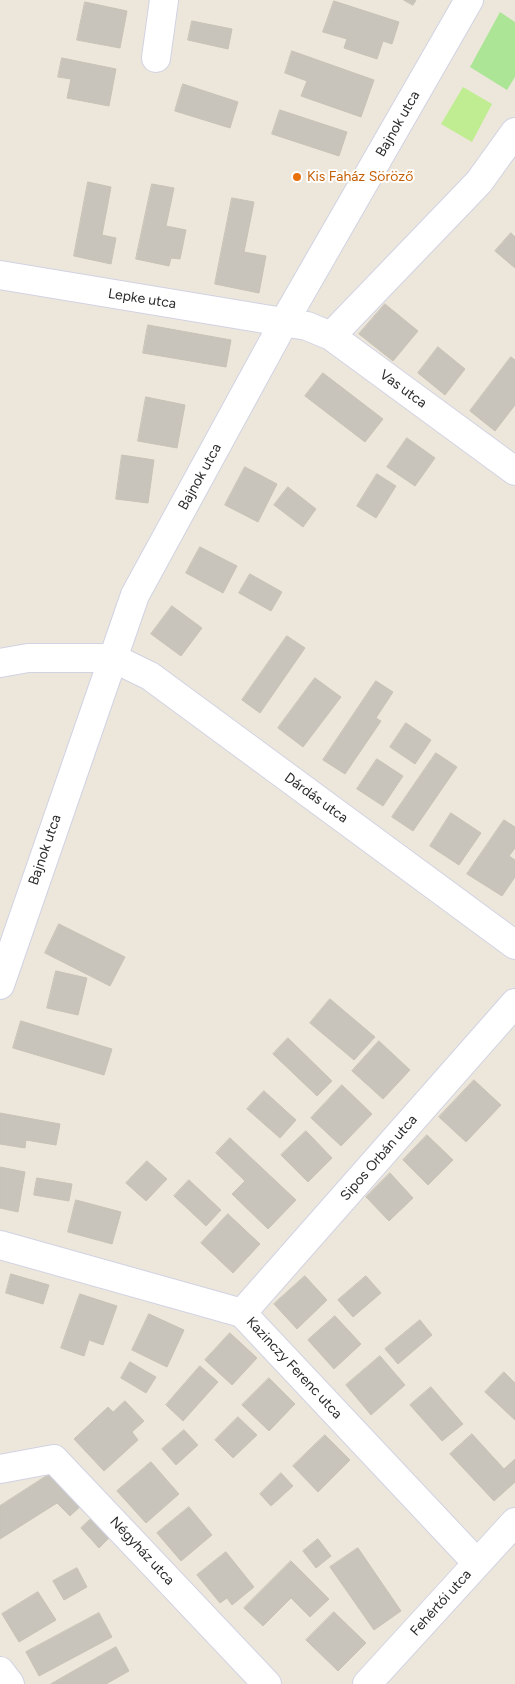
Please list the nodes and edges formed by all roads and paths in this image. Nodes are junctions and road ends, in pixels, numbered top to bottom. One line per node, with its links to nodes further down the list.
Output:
1 (164, 0): 3 (street)
2 (470, 0): 6 (street, Bajnok utca)
3 (156, 58)
4 (515, 132): 7 (street)
5 (0, 275): 6 (street, Lepke utca)
6 (284, 322): 7 (street, Vas utca); 9 (street, Bajnok utca)
7 (331, 336): 8 (street, Vas utca)
8 (515, 472)
9 (112, 658): 10 (street); 11 (street, Dárdás utca); 12 (street, Bajnok utca)
10 (0, 663)
11 (515, 945)
12 (0, 985)
13 (515, 1003): 15 (street, Sipos Orbán utca)
14 (0, 1244): 15 (street, Kazinczy Ferenc utca)
15 (242, 1313): 18 (street, Kazinczy Ferenc utca)
16 (0, 1469): 21 (street, Négyház utca)
17 (515, 1522): 18 (street, Fehértói utca)
18 (477, 1563): 22 (street, Fehértói utca)
19 (0, 1672): 20 (street)
20 (10, 1684)
21 (267, 1684)
22 (367, 1684)

